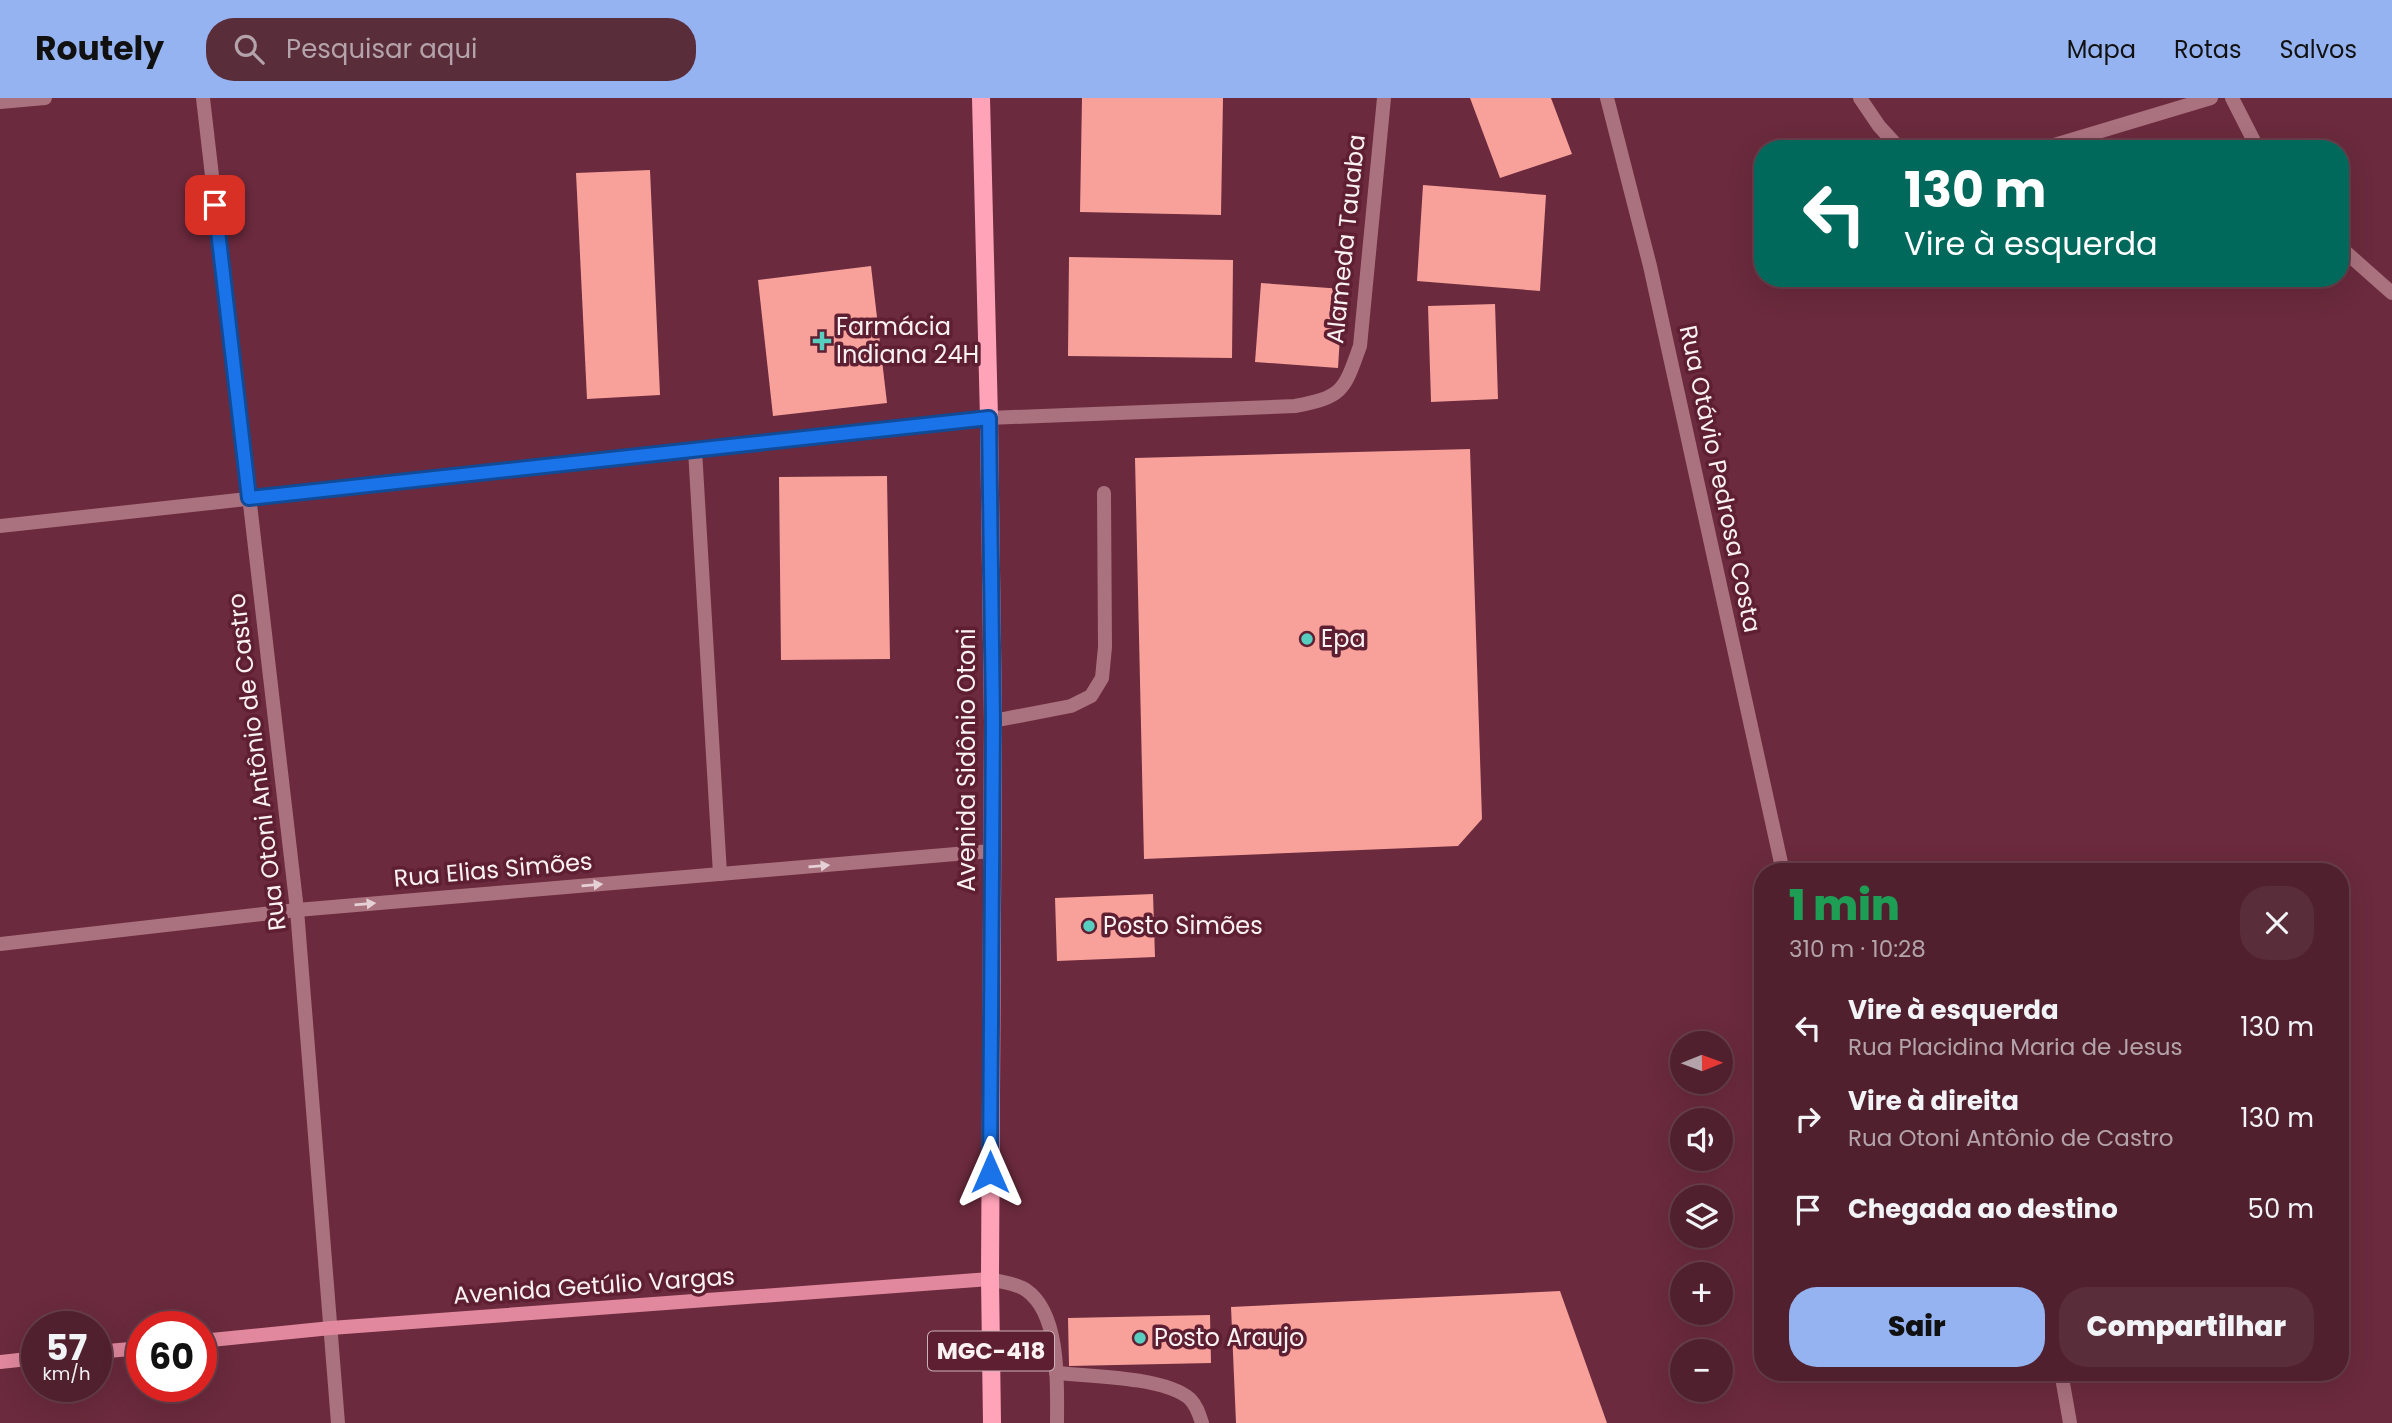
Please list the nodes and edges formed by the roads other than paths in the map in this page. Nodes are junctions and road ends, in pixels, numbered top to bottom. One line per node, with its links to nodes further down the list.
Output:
1 (45, 98): 9 (street)
2 (203, 98): 18 (street, Rua Otoni Antônio de Castro)
3 (981, 98): 15 (main road, Avenida Sidônio Otoni / MGC-418)
4 (1384, 98): 15 (street, Alameda Tauaba)
5 (1606, 98): 22 (street, Rua Otávio Pedrosa Costa)
6 (1860, 98): 10 (street)
7 (2211, 98): 11 (street)
8 (2232, 98): 12 (street)
9 (0, 102)
10 (1892, 140)
11 (2071, 140)
12 (2253, 140)
13 (2349, 255): 14 (street)
14 (2392, 293)
15 (989, 418): 16 (street); 20 (main road, Avenida Sidônio Otoni / MGC-418)
16 (695, 450): 18 (street); 23 (street)
17 (1104, 494): 20 (street)
18 (249, 498): 19 (street); 24 (street, Rua Otoni Antônio de Castro)
19 (0, 526)
20 (993, 721): 21 (main road, Avenida Sidônio Otoni / MGC-418)
21 (991, 851): 23 (street, Rua Elias Simões, one-way to 21); 26 (main road, Avenida Sidônio Otoni / MGC-418)
22 (1781, 863)
23 (720, 874): 24 (street, Rua Elias Simões, one-way to 23)
24 (297, 910): 25 (street, Rua Elias Simões); 27 (street, Rua Otoni Antônio de Castro)
25 (0, 944)
26 (990, 1279): 27 (main road, Avenida Getúlio Vargas); 31 (street); 34 (main road, Avenida Sidônio Otoni / MGC-418)
27 (331, 1328): 28 (main road, Avenida Getúlio Vargas); 33 (street, Rua Otoni Antônio de Castro)
28 (217, 1339)
29 (21, 1360): 30 (main road)
30 (0, 1362)
31 (1056, 1373): 35 (street); 36 (street)
32 (2063, 1381): 37 (street)
33 (338, 1423)
34 (992, 1423)
35 (1057, 1423)
36 (1202, 1423)
37 (2070, 1423)

